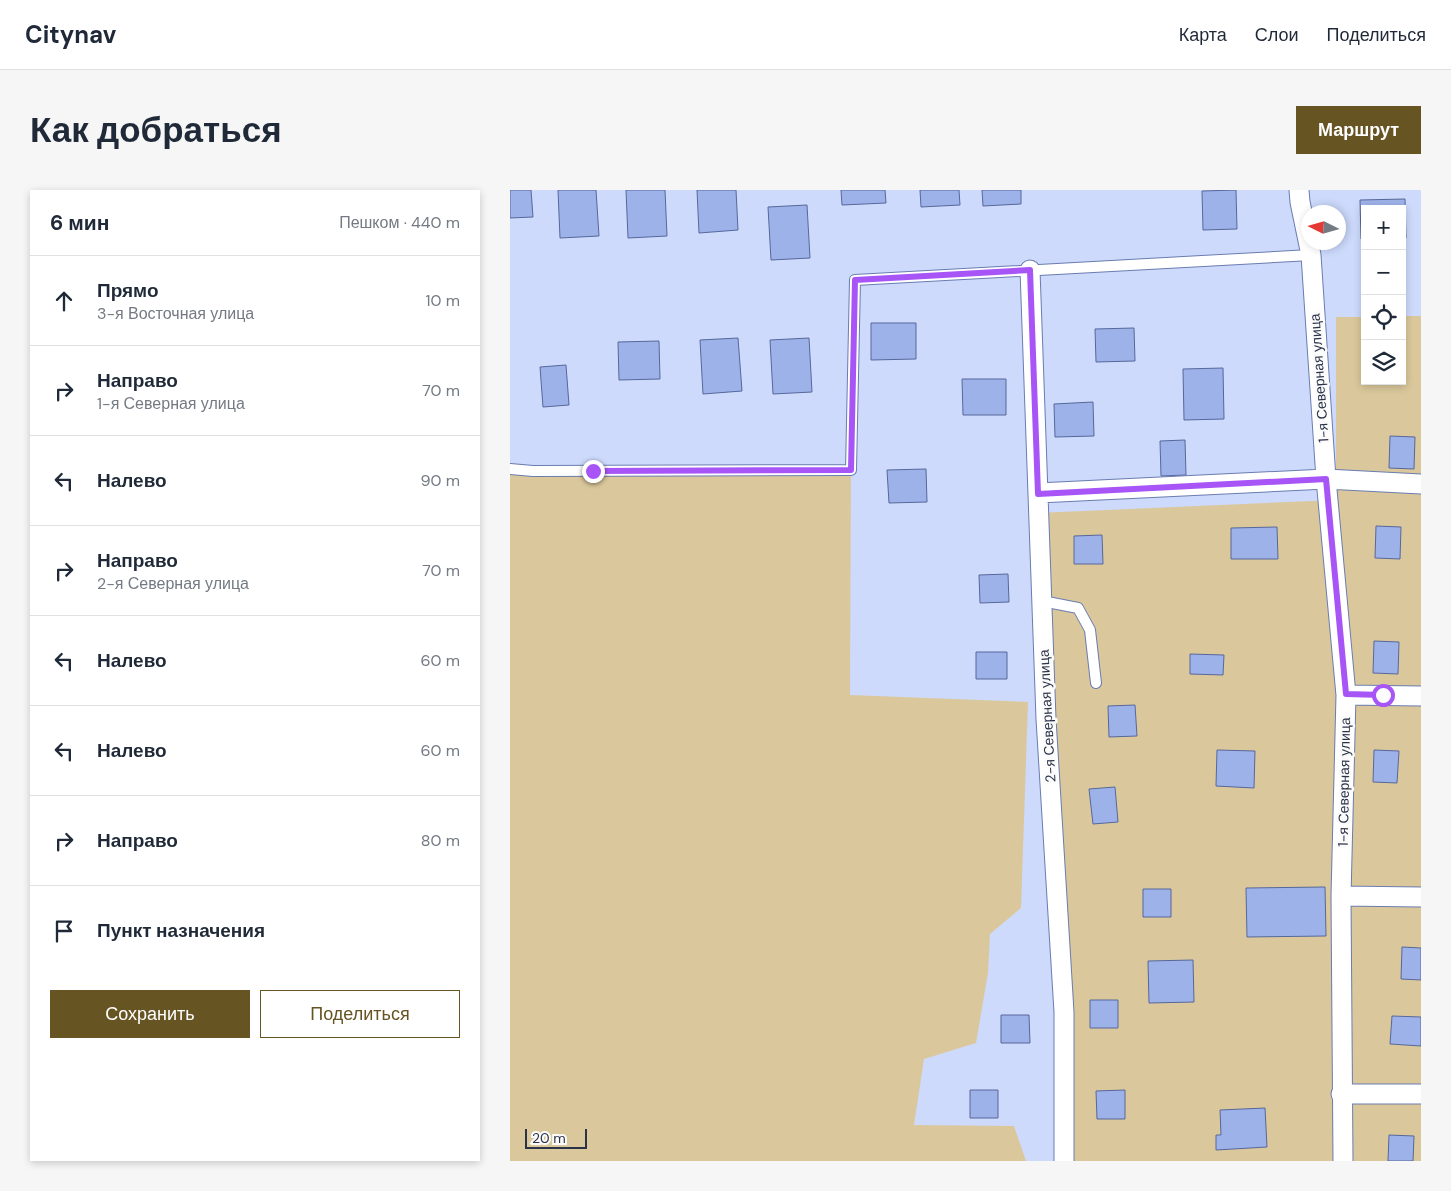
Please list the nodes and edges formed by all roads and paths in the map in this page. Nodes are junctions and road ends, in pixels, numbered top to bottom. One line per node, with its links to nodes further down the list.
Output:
1 (1299, 190): 2 (street, 1-я Северная улица)
2 (1311, 255): 3 (lane); 5 (street, 1-я Северная улица)
3 (1030, 270): 4 (lane); 7 (street, 2-я Северная улица)
4 (510, 469)
5 (1326, 479): 6 (street); 7 (street); 10 (street, 1-я Северная улица)
6 (1421, 484)
7 (1038, 494): 8 (street, 2-я Северная улица)
8 (1042, 601): 9 (lane); 16 (street, 2-я Северная улица)
9 (1096, 683)
10 (1346, 694): 11 (street); 12 (street, 1-я Северная улица)
11 (1421, 696)
12 (1341, 896): 13 (street); 14 (street, 1-я Северная улица)
13 (1421, 897)
14 (1342, 1094): 15 (street); 17 (street, 1-я Северная улица)
15 (1421, 1094)
16 (1064, 1161)
17 (1343, 1161)

